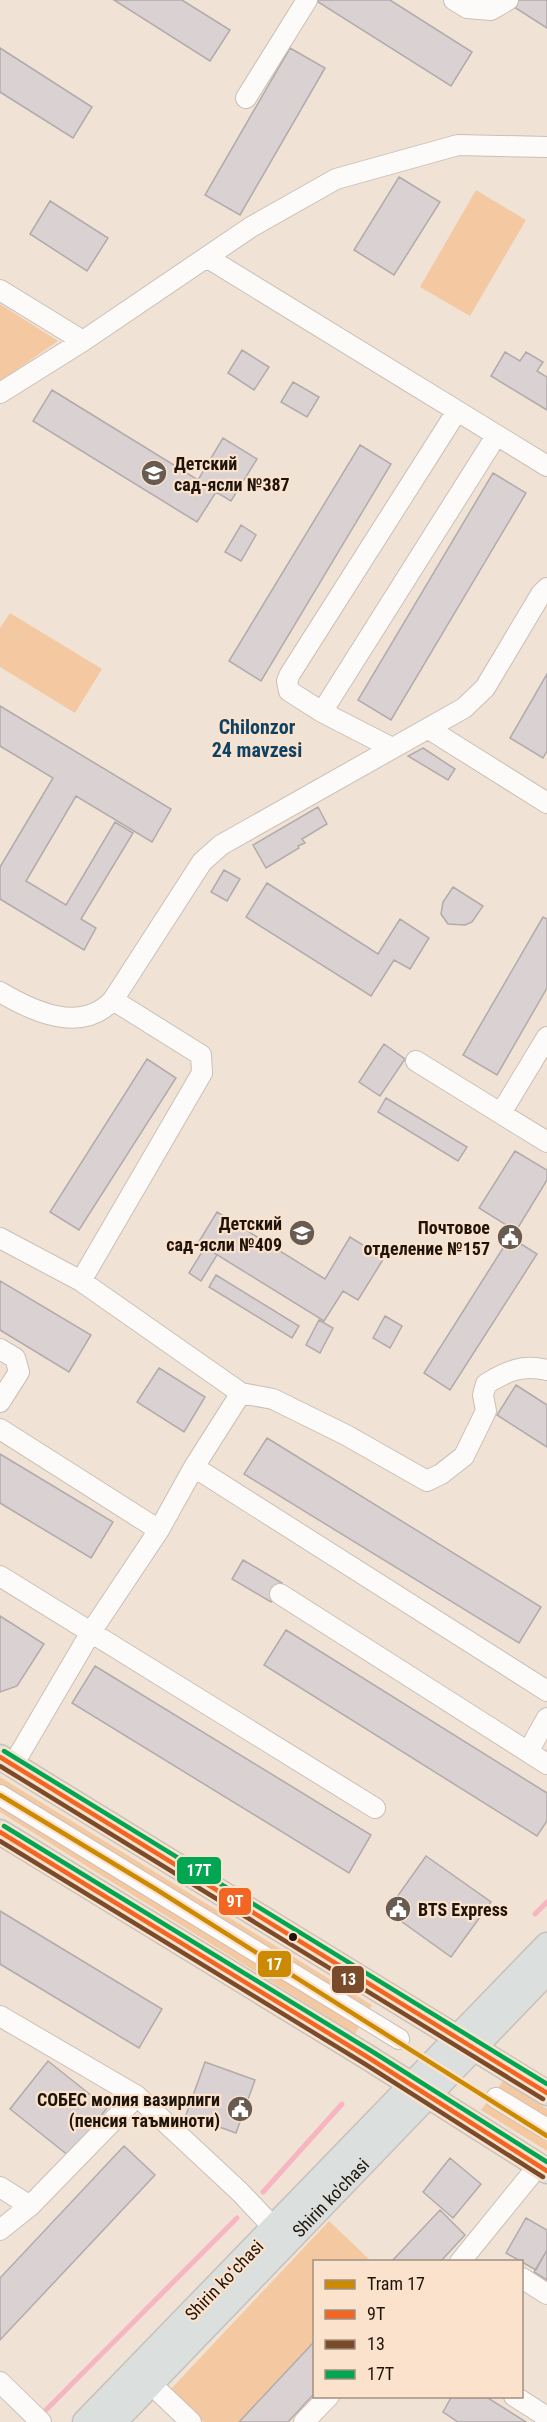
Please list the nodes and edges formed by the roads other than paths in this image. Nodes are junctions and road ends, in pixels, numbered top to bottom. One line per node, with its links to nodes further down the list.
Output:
1 (307, 0): 4 (street)
2 (454, 0): 3 (street)
3 (507, 0)
4 (246, 98)
5 (547, 147): 6 (street)
6 (208, 258): 8 (street); 10 (street)
7 (0, 290): 8 (street)
8 (83, 341): 9 (street)
9 (0, 393)
10 (457, 411): 11 (street); 14 (street)
11 (496, 436): 12 (street); 14 (street)
12 (547, 466)
13 (547, 588): 15 (street)
14 (322, 712): 16 (street)
15 (429, 729): 16 (street); 17 (street)
16 (392, 748): 19 (street)
17 (547, 803)
18 (0, 992): 19 (street)
19 (113, 1000): 25 (street)
20 (547, 1039): 22 (street)
21 (416, 1062): 22 (street)
22 (501, 1113): 23 (street)
23 (547, 1142)
24 (0, 1238): 25 (street)
25 (81, 1281): 28 (street)
26 (0, 1349): 29 (street)
27 (547, 1370): 28 (street)
28 (241, 1393): 31 (street)
29 (0, 1402)
30 (0, 1430): 32 (street)
31 (194, 1467): 32 (street); 36 (street)
32 (159, 1530): 35 (street)
33 (0, 1576): 35 (street)
34 (280, 1594): 38 (street)
35 (91, 1632): 39 (street); 42 (street)
36 (547, 1690)
37 (547, 1718): 38 (street)
38 (528, 1752): 40 (street)
39 (7, 1761): 48 (main road)
40 (547, 1764)
41 (0, 1796): 47 (street)
42 (375, 1808)
43 (0, 1832): 49 (main road)
44 (547, 1945): 48 (main road, Shirin ko'chasi)
45 (547, 1972): 48 (main road, Shirin ko'chasi)
46 (0, 2016): 51 (street)
47 (399, 2039)
48 (466, 2043): 49 (main road, Shirin ko'chasi); 50 (main road)
49 (420, 2091): 54 (main road); 57 (main road, Shirin koʻchasi); 63 (main road, Shirin ko'chasi)
50 (547, 2093)
51 (137, 2096): 56 (street); 57 (street)
52 (496, 2098): 53 (street)
53 (547, 2129)
54 (543, 2169): 59 (street)
55 (0, 2187): 56 (street)
56 (30, 2206): 58 (street)
57 (274, 2228): 68 (main road, Shirin koʻchasi)
58 (0, 2230)
59 (462, 2260)
60 (523, 2279): 61 (street)
61 (547, 2294)
62 (0, 2382): 67 (street)
63 (151, 2384): 69 (main road, Shirin ko'chasi); 70 (street)
64 (327, 2398): 71 (street)
65 (516, 2398): 66 (street)
66 (547, 2417)
67 (38, 2419)
68 (85, 2422)
69 (114, 2422)
70 (191, 2422)
71 (304, 2422)

